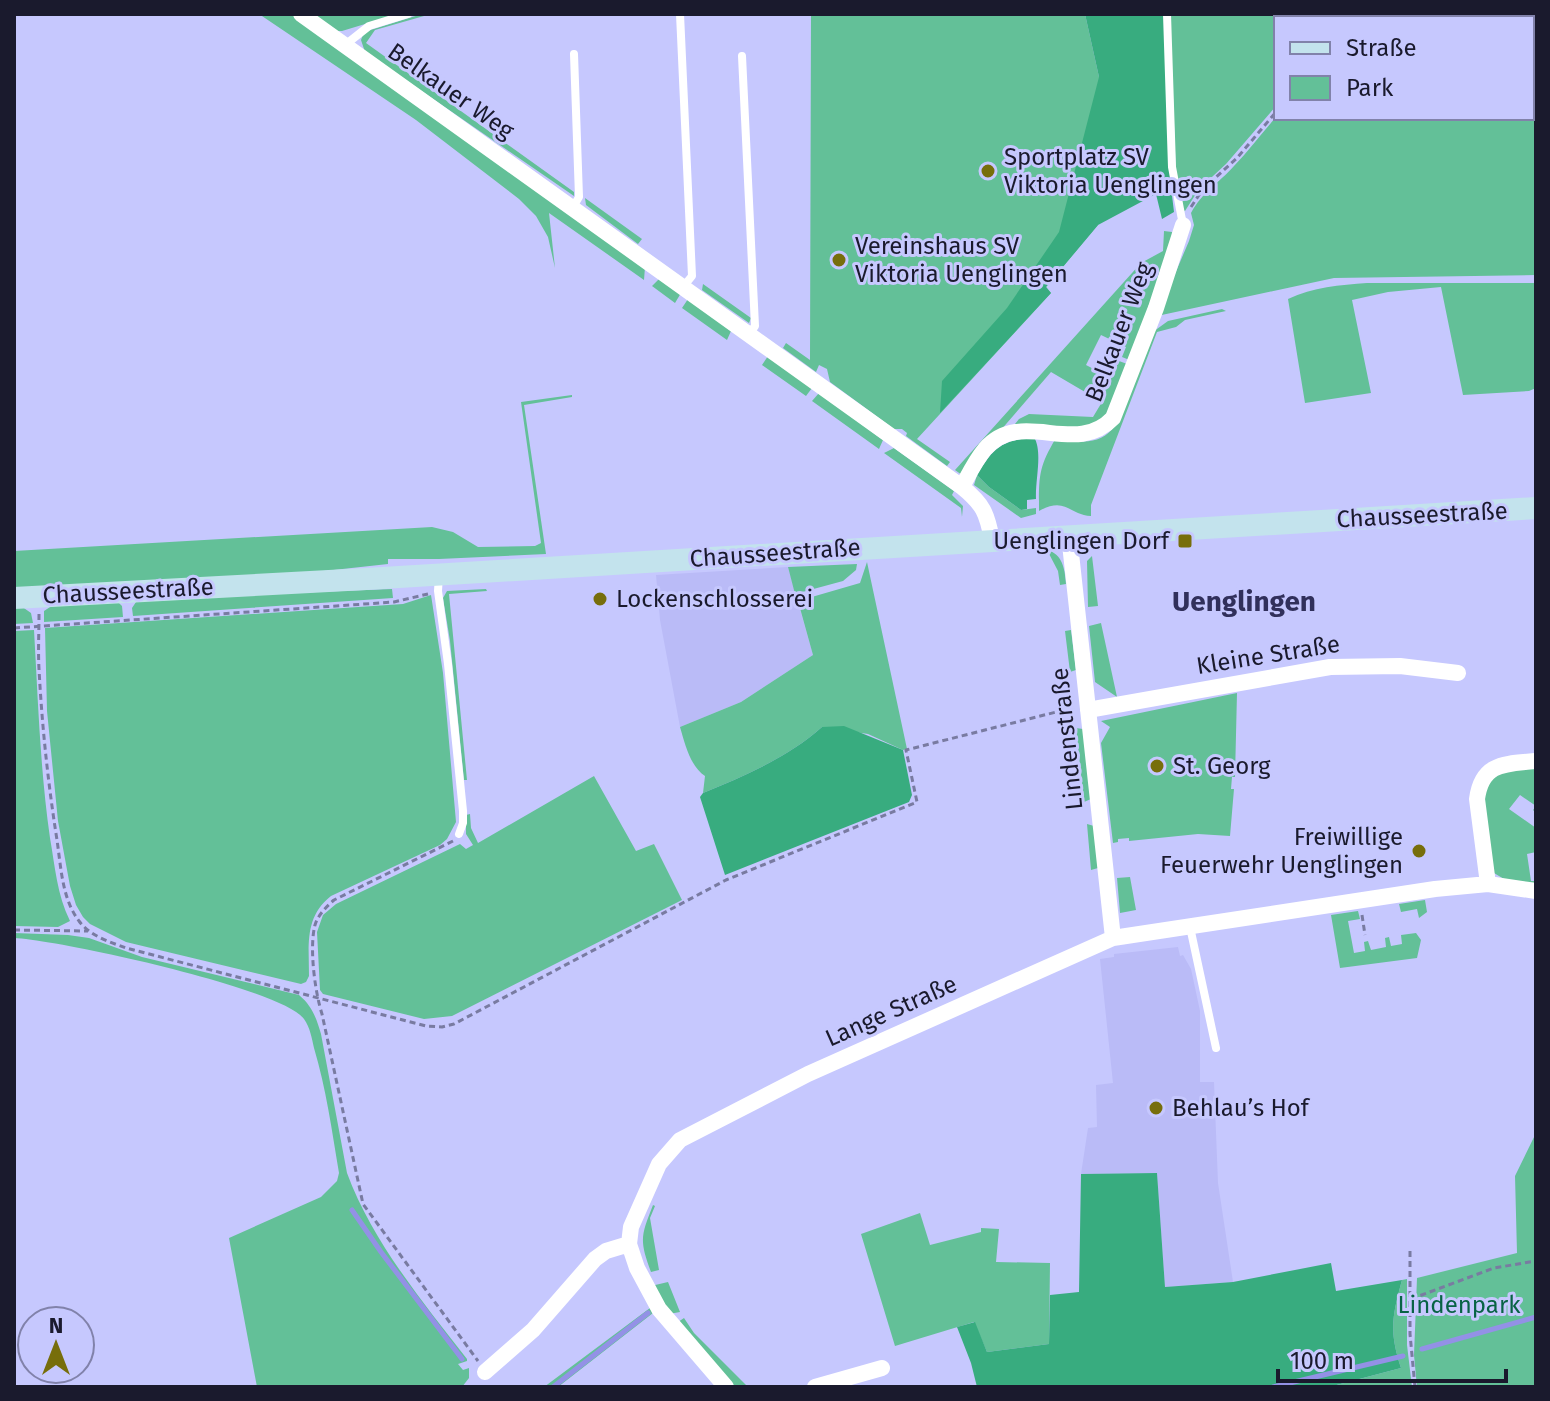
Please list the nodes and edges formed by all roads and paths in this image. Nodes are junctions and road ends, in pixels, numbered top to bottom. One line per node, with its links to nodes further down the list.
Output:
1 (301, 14): 5 (street, Belkauer Weg)
2 (408, 14): 5 (lane)
3 (680, 14): 11 (lane)
4 (1167, 14): 10 (lane)
5 (345, 45): 9 (street, Belkauer Weg)
6 (574, 54): 9 (lane)
7 (742, 56): 12 (lane)
8 (1274, 114): 10 (path)
9 (573, 207): 11 (street, Belkauer Weg)
10 (1183, 225): 13 (street, Belkauer Weg)
11 (683, 287): 12 (street, Belkauer Weg)
12 (748, 335): 13 (street, Belkauer Weg)
13 (962, 487): 16 (street, Belkauer Weg)
14 (1536, 508): 15 (main road, Chausseestraße)
15 (1069, 535): 16 (main road, Chausseestraße); 22 (street, Lindenstraße)
16 (992, 540): 17 (main road, Chausseestraße)
17 (438, 582): 18 (main road, Chausseestraße); 19 (path); 24 (lane)
18 (14, 598)
19 (39, 626): 20 (path); 30 (path)
20 (14, 628)
21 (1458, 673): 22 (street, Kleine Straße)
22 (1088, 707): 32 (street, Lindenstraße); 33 (path)
23 (1536, 761): 25 (street)
24 (459, 834): 33 (path)
25 (1488, 884): 26 (street, Lange Straße); 27 (street, Lange Straße)
26 (1536, 891)
27 (1359, 900): 28 (street, Lange Straße); 31 (path)
28 (1190, 927): 32 (street, Lange Straße); 34 (lane)
29 (14, 930): 30 (path)
30 (88, 931): 33 (path)
31 (1365, 935)
32 (1113, 938): 35 (street, Lange Straße)
33 (316, 996): 40 (path)
34 (1216, 1048)
35 (629, 1244): 40 (street); 41 (street)
36 (1410, 1251): 38 (path)
37 (1536, 1261): 38 (path)
38 (1411, 1299): 43 (path)
39 (882, 1368): 42 (street)
40 (485, 1372)
41 (726, 1387)
42 (815, 1387)
43 (1415, 1387)

